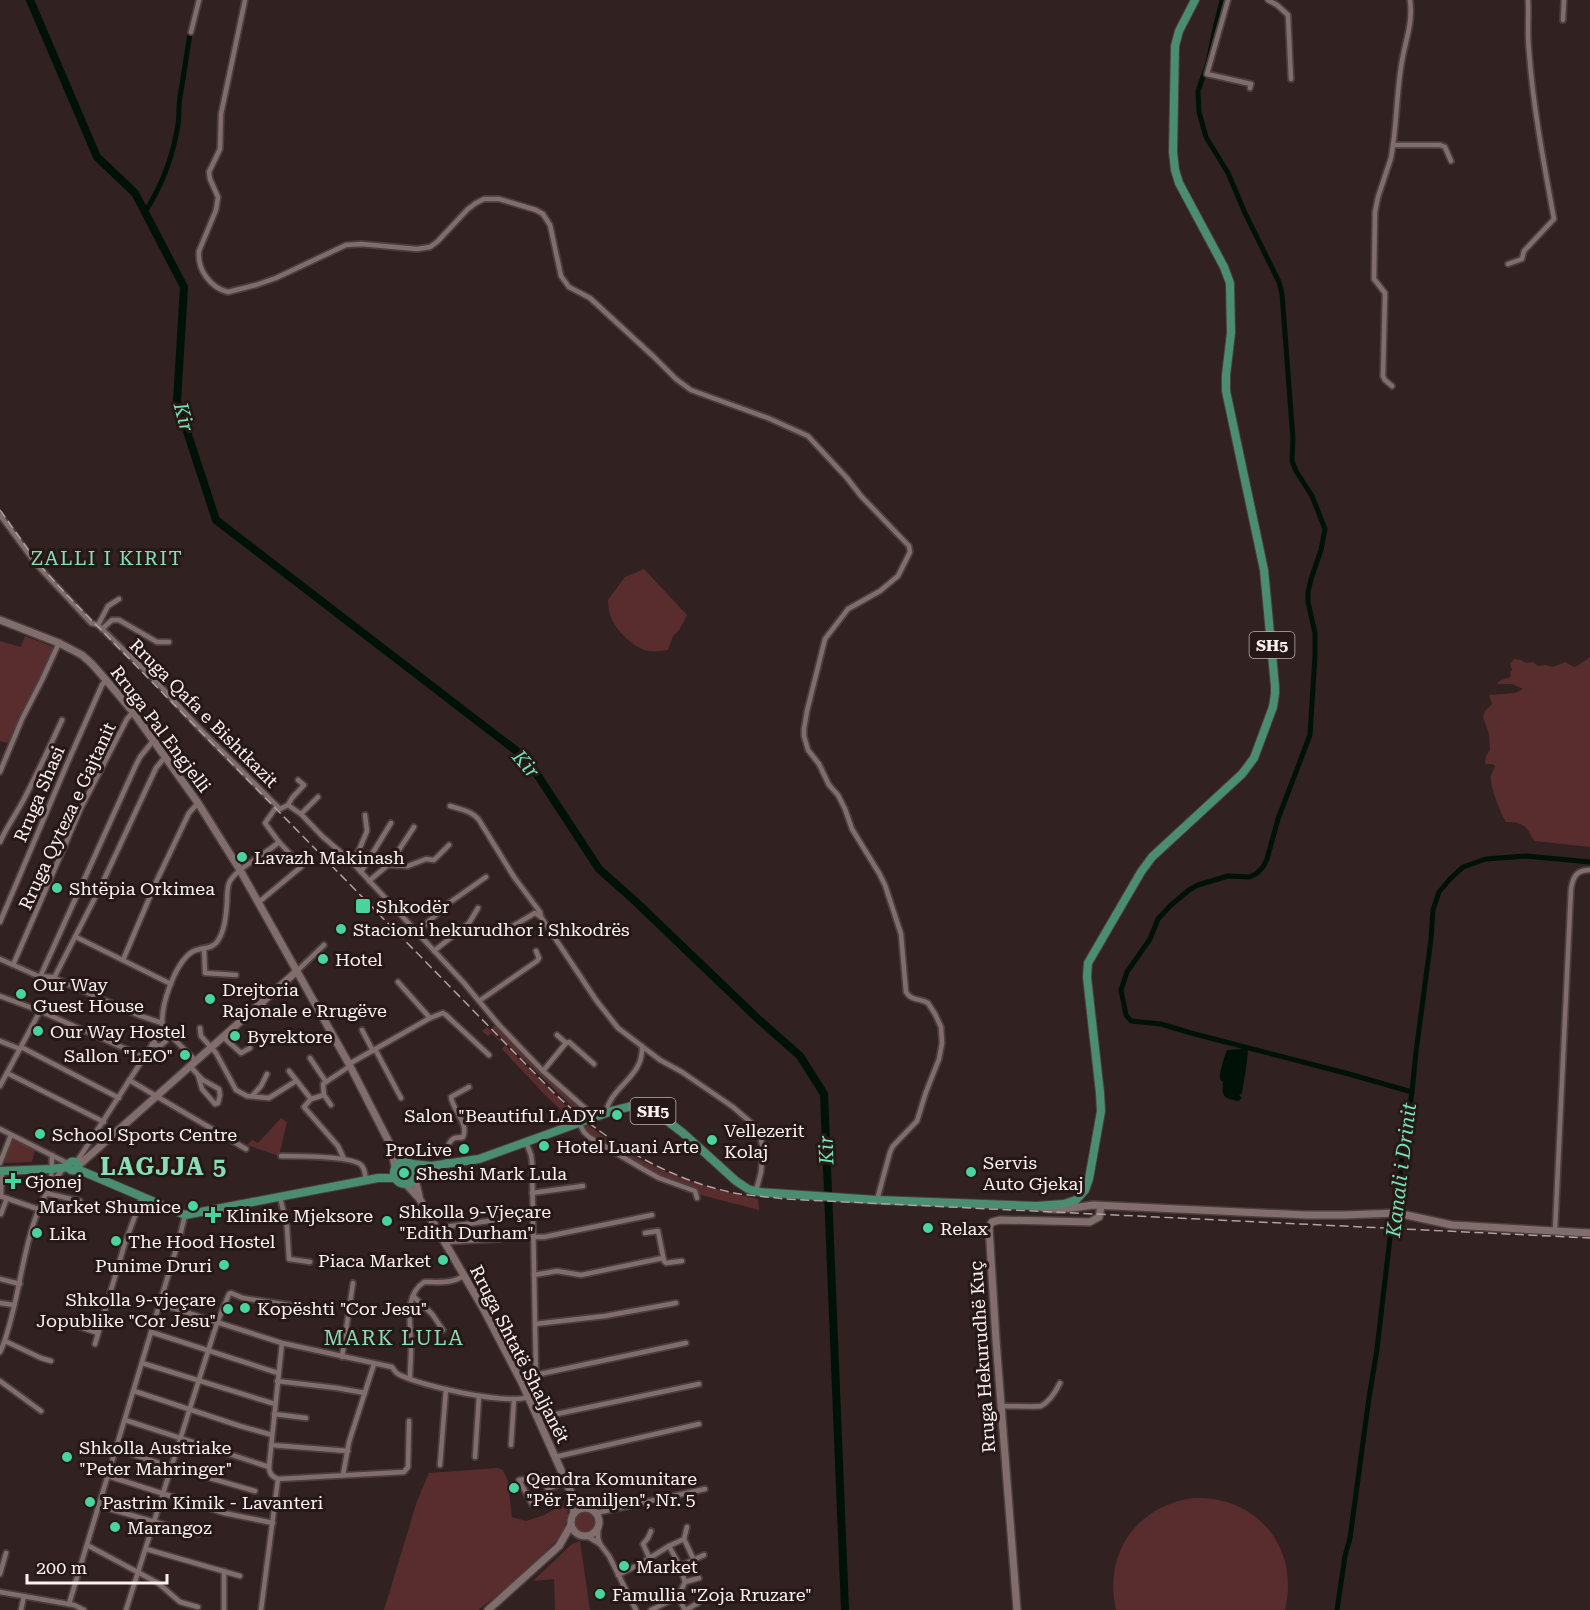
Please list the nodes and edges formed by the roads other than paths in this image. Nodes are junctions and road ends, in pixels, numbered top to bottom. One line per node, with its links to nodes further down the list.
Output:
1 (199, 0): 10 (street)
2 (245, 0): 149 (street)
3 (1195, 0): 151 (main road, SH5)
4 (1228, 0): 12 (street)
5 (1268, 0): 11 (street)
6 (1410, 0): 13 (street)
7 (1528, 0): 15 (street)
8 (1564, 0): 9 (street)
9 (1563, 20)
10 (191, 33)
11 (1291, 78)
12 (1250, 88)
13 (1393, 145): 14 (street); 16 (street)
14 (1451, 161)
15 (1508, 264)
16 (1392, 386)
17 (0, 515): 20 (street, Rruga Qafa e Bishtkazit)
18 (119, 599): 20 (street)
19 (0, 620): 22 (main road, Rruga Pal Engjelli)
20 (100, 627): 21 (street, Rruga Qafa e Bishtkazit); 33 (street, Rruga Qafa e Bishtkazit)
21 (168, 642)
22 (59, 643): 23 (main road, Rruga Pal Engjelli); 28 (street)
23 (106, 680): 24 (main road, Rruga Pal Engjelli); 54 (street, Rruga Shasi)
24 (133, 712): 26 (main road, Rruga Pal Engjelli); 64 (street, Rruga Qyteza e Gajtanit)
25 (62, 720): 39 (street)
26 (153, 741): 27 (main road, Rruga Pal Engjelli); 67 (street)
27 (165, 757): 31 (main road, Rruga Pal Engjelli); 57 (street)
28 (0, 772)
29 (298, 780): 32 (street, Rruga Qafa e Bishtkazit)
30 (318, 797): 35 (street)
31 (198, 803): 46 (main road, Rruga Pal Engjelli); 63 (street)
32 (288, 805): 33 (street, Rruga Qafa e Bishtkazit); 35 (street, Rruga Qafa e Bishtkazit)
33 (277, 806): 40 (street)
34 (450, 806): 53 (street)
35 (301, 814): 43 (street, Rruga Qafa e Bishtkazit)
36 (365, 815): 43 (street)
37 (391, 822): 48 (street)
38 (414, 827): 44 (street)
39 (0, 842)
40 (279, 842): 42 (street); 46 (street)
41 (449, 845): 44 (street)
42 (292, 856)
43 (353, 864): 48 (street, Rruga Qafa e Bishtkazit)
44 (388, 865): 50 (street)
45 (301, 867): 51 (street)
46 (240, 870): 51 (main road, Rruga Pal Engjelli); 59 (street)
47 (1590, 870): 159 (street)
48 (361, 872): 50 (street, Rruga Qafa e Bishtkazit)
49 (486, 877): 56 (street)
50 (369, 881): 56 (street, Rruga Qafa e Bishtkazit)
51 (259, 902): 65 (main road, Rruga Pal Engjelli)
52 (478, 908): 60 (street)
53 (541, 917): 55 (street); 86 (street)
54 (0, 922)
55 (513, 926)
56 (417, 932): 60 (street, Rruga Qafa e Bishtkazit)
57 (76, 937): 63 (street); 68 (street)
58 (324, 945): 65 (street)
59 (204, 948): 66 (street); 70 (street)
60 (434, 951): 72 (street, Rruga Qafa e Bishtkazit)
61 (536, 951): 72 (street)
62 (0, 959): 64 (street)
63 (123, 960): 70 (street)
64 (13, 965): 67 (street)
65 (297, 970): 73 (main road); 96 (main road, Rruga Pal Engjelli)
66 (236, 975)
67 (40, 977): 68 (street)
68 (54, 978): 77 (street)
69 (398, 982): 76 (street)
70 (171, 984): 77 (street)
71 (0, 996): 75 (street)
72 (480, 1001): 98 (street, Rruga Qafa e Bishtkazit)
73 (261, 1003): 74 (street); 81 (main road)
74 (285, 1009)
75 (40, 1011): 88 (street); 92 (street)
76 (430, 1018): 90 (street); 91 (street)
77 (163, 1025): 85 (street); 94 (street)
78 (200, 1029): 87 (street)
79 (362, 1030): 90 (street)
80 (557, 1035): 84 (street)
81 (223, 1036): 87 (main road); 89 (street)
82 (0, 1041): 88 (street)
83 (166, 1041): 85 (street)
84 (566, 1043): 95 (street); 98 (street)
85 (152, 1044): 92 (street)
86 (642, 1046): 114 (street); 141 (street)
87 (211, 1047): 94 (main road); 109 (street)
88 (20, 1048): 99 (street); 110 (street)
89 (250, 1048)
90 (374, 1050): 96 (street); 111 (street)
91 (489, 1055)
92 (144, 1057): 102 (street)
93 (310, 1058): 104 (street)
94 (193, 1064): 101 (street); 108 (main road)
95 (594, 1064)
96 (350, 1065): 104 (street); 121 (main road, Rruga Pal Engjelli)
97 (289, 1071): 103 (street)
98 (543, 1071): 115 (street, Rruga Qafa e Bishtkazit)
99 (7, 1074): 105 (street); 116 (street)
100 (267, 1074): 109 (street)
101 (198, 1075): 101 (street)
102 (129, 1080): 108 (street); 110 (street)
103 (296, 1081): 109 (street); 112 (street)
104 (326, 1082): 107 (street)
105 (0, 1085)
106 (470, 1088): 127 (street)
107 (324, 1095): 112 (street); 113 (street)
108 (156, 1096): 122 (street); 128 (main road)
109 (251, 1096)
110 (118, 1098): 116 (street)
111 (401, 1098)
112 (311, 1099): 125 (street)
113 (331, 1105)
114 (606, 1113): 115 (main road, SH5); 141 (main road, SH5)
115 (595, 1117): 117 (main road, SH5)
116 (104, 1122): 128 (street)
117 (579, 1123): 120 (main road, SH5); 148 (street)
118 (0, 1129): 119 (street)
119 (11, 1135): 123 (street); 130 (street)
120 (526, 1142): 127 (main road, SH5); 142 (street)
121 (391, 1146): 126 (main road); 131 (main road)
122 (246, 1149)
123 (51, 1155): 128 (street); 132 (street)
124 (281, 1156): 125 (street)
125 (344, 1159): 136 (street)
126 (409, 1163): 129 (main road, SH5); 131 (main road); 133 (main road)
127 (448, 1164): 129 (main road, SH5)
128 (72, 1166): 132 (main road); 137 (street); 144 (main road)
129 (432, 1166): 133 (main road, SH5)
130 (1, 1168): 132 (main road); 143 (street)
131 (395, 1168): 134 (main road); 135 (main road)
132 (51, 1169): 137 (street)
133 (416, 1176): 138 (main road, SH5); 147 (main road, Rruga Shtatë Shaljanët)
134 (378, 1178): 135 (main road); 136 (main road)
135 (395, 1178): 138 (main road)
136 (366, 1180): 145 (main road)
137 (51, 1183): 140 (street)
138 (406, 1184): 147 (main road, Rruga Shtatë Shaljanët)
139 (583, 1186): 142 (street)
140 (45, 1192): 150 (street); 153 (street)
141 (758, 1192): 149 (main road, SH5)
142 (532, 1193): 162 (street)
143 (0, 1196): 146 (street)
144 (142, 1197): 156 (main road); 179 (street)
145 (280, 1197): 156 (main road); 167 (street)
146 (7, 1198): 153 (street); 155 (street)
147 (419, 1198): 158 (main road, Rruga Shtatë Shaljanët)
148 (697, 1198)
149 (877, 1200): 151 (main road, SH5)
150 (81, 1201)
151 (1036, 1206): 152 (main road)
152 (1101, 1206): 159 (main road); 213 (main road, Rruga Hekurudhë Kuç)
153 (38, 1209): 172 (street)
154 (508, 1212): 158 (street)
155 (1, 1214)
156 (185, 1215): 177 (street)
157 (652, 1215): 162 (street)
158 (437, 1228): 164 (main road, Rruga Shtatë Shaljanët)
159 (1555, 1231): 161 (main road)
160 (645, 1233): 165 (street)
161 (1590, 1233)
162 (533, 1237): 169 (street)
163 (500, 1239): 164 (street, Rruga Shtatë Shaljanët)
164 (445, 1242): 168 (main road, Rruga Shtatë Shaljanët)
165 (663, 1258): 166 (street); 169 (street)
166 (682, 1261)
167 (309, 1262)
168 (465, 1275): 173 (street); 203 (main road, Rruga Shtatë Shaljanët)
169 (534, 1275): 182 (street)
170 (0, 1279): 172 (street)
171 (353, 1283): 193 (street)
172 (20, 1284): 178 (street)
173 (413, 1296): 184 (street); 199 (street)
174 (86, 1299): 179 (street)
175 (0, 1303): 178 (street)
176 (676, 1303): 182 (street)
177 (160, 1304): 181 (street); 185 (street)
178 (14, 1305): 187 (street)
179 (107, 1305): 186 (street)
180 (309, 1308): 181 (street)
181 (217, 1323): 188 (street); 191 (street)
182 (535, 1324): 198 (street)
183 (74, 1325): 186 (street)
184 (443, 1330)
185 (151, 1332): 191 (street); 195 (street)
186 (98, 1333): 190 (street)
187 (5, 1341): 192 (street); 194 (street)
188 (282, 1343): 193 (street); 197 (street)
189 (686, 1343): 198 (street)
190 (95, 1344)
191 (208, 1351): 197 (street); 200 (street)
192 (0, 1352)
193 (342, 1357): 196 (street)
194 (51, 1361)
195 (142, 1363): 200 (street); 207 (street)
196 (374, 1364): 199 (street); 208 (street)
197 (278, 1373): 202 (street)
198 (536, 1376): 203 (street)
199 (410, 1378): 206 (street)
200 (199, 1380): 212 (street); 214 (street)
201 (0, 1381): 215 (street)
202 (277, 1381): 208 (street); 212 (street)
203 (522, 1383): 210 (main road, Rruga Shtatë Shaljanët)
204 (1060, 1383): 213 (street)
205 (699, 1384): 218 (street)
206 (446, 1389): 209 (street); 230 (street)
207 (134, 1391): 214 (street); 219 (street)
208 (365, 1393): 227 (street)
209 (479, 1396): 211 (street); 228 (street)
210 (528, 1397): 211 (street); 218 (main road, Rruga Shtatë Shaljanët)
211 (514, 1399): 225 (street)
212 (275, 1404): 216 (street)
213 (1001, 1406): 288 (main road, Rruga Hekurudhë Kuç)
214 (190, 1410): 222 (street); 223 (street)
215 (41, 1411)
216 (274, 1414): 217 (street); 222 (street)
217 (306, 1418)
218 (538, 1418): 229 (main road, Rruga Shtatë Shaljanët)
219 (125, 1420): 223 (street); 226 (street)
220 (409, 1421): 233 (street)
221 (699, 1424): 229 (street)
222 (272, 1435): 224 (street)
223 (180, 1439): 231 (street); 232 (street)
224 (271, 1445): 227 (street); 232 (street)
225 (511, 1445)
226 (116, 1449): 231 (street); 234 (street)
227 (348, 1451): 233 (street)
228 (476, 1457)
229 (555, 1457): 236 (main road, Rruga Shtatë Shaljanët)
230 (440, 1465)
231 (171, 1467): 239 (street); 240 (street)
232 (269, 1467): 235 (street)
233 (343, 1475): 235 (street)
234 (108, 1476): 240 (street); 242 (street)
235 (278, 1479): 247 (street)
236 (566, 1481): 237 (street); 241 (main road, Rruga Shtatë Shaljanët)
237 (548, 1489): 237 (street)
238 (705, 1489): 245 (street)
239 (255, 1491)
240 (163, 1494): 246 (street); 247 (street)
241 (573, 1497): 243 (main road, Rruga Shtatë Shaljanët); 244 (main road, Rruga Shtatë Shaljanët)
242 (99, 1506): 246 (street); 257 (street)
243 (585, 1508): 244 (main road); 245 (main road)
244 (574, 1513): 248 (main road)
245 (596, 1513): 250 (main road)
246 (154, 1521): 252 (street); 259 (street)
247 (273, 1523): 283 (street)
248 (571, 1525): 253 (main road); 255 (main road)
249 (687, 1527): 254 (street)
250 (598, 1528): 253 (main road); 256 (street)
251 (651, 1531): 262 (street)
252 (198, 1534)
253 (585, 1536): 255 (main road); 256 (street)
254 (684, 1539): 258 (street); 263 (street)
255 (562, 1542): 284 (main road)
256 (600, 1544): 268 (street)
257 (87, 1545): 266 (street); 276 (street)
258 (669, 1546): 262 (street); 264 (street)
259 (146, 1549): 265 (street); 266 (street)
260 (6, 1553): 267 (street)
261 (704, 1556): 263 (street)
262 (649, 1557): 268 (street)
263 (694, 1560): 264 (street)
264 (680, 1566): 271 (street)
265 (224, 1571): 269 (street); 282 (street)
266 (138, 1572): 277 (street); 281 (street)
267 (0, 1574)
268 (618, 1575): 285 (street)
269 (240, 1576)
270 (699, 1578): 271 (street)
271 (685, 1582): 274 (street)
272 (0, 1592): 273 (street)
273 (24, 1596): 276 (street); 279 (street)
274 (678, 1598): 286 (street); 287 (street)
275 (698, 1603): 287 (street)
276 (69, 1604): 278 (street)
277 (198, 1607)
278 (77, 1608): 280 (street)
279 (21, 1610)
280 (84, 1610)
281 (126, 1610)
282 (224, 1610)
283 (261, 1610)
284 (488, 1610)
285 (636, 1610)
286 (651, 1610)
287 (686, 1610)
288 (1017, 1610)

